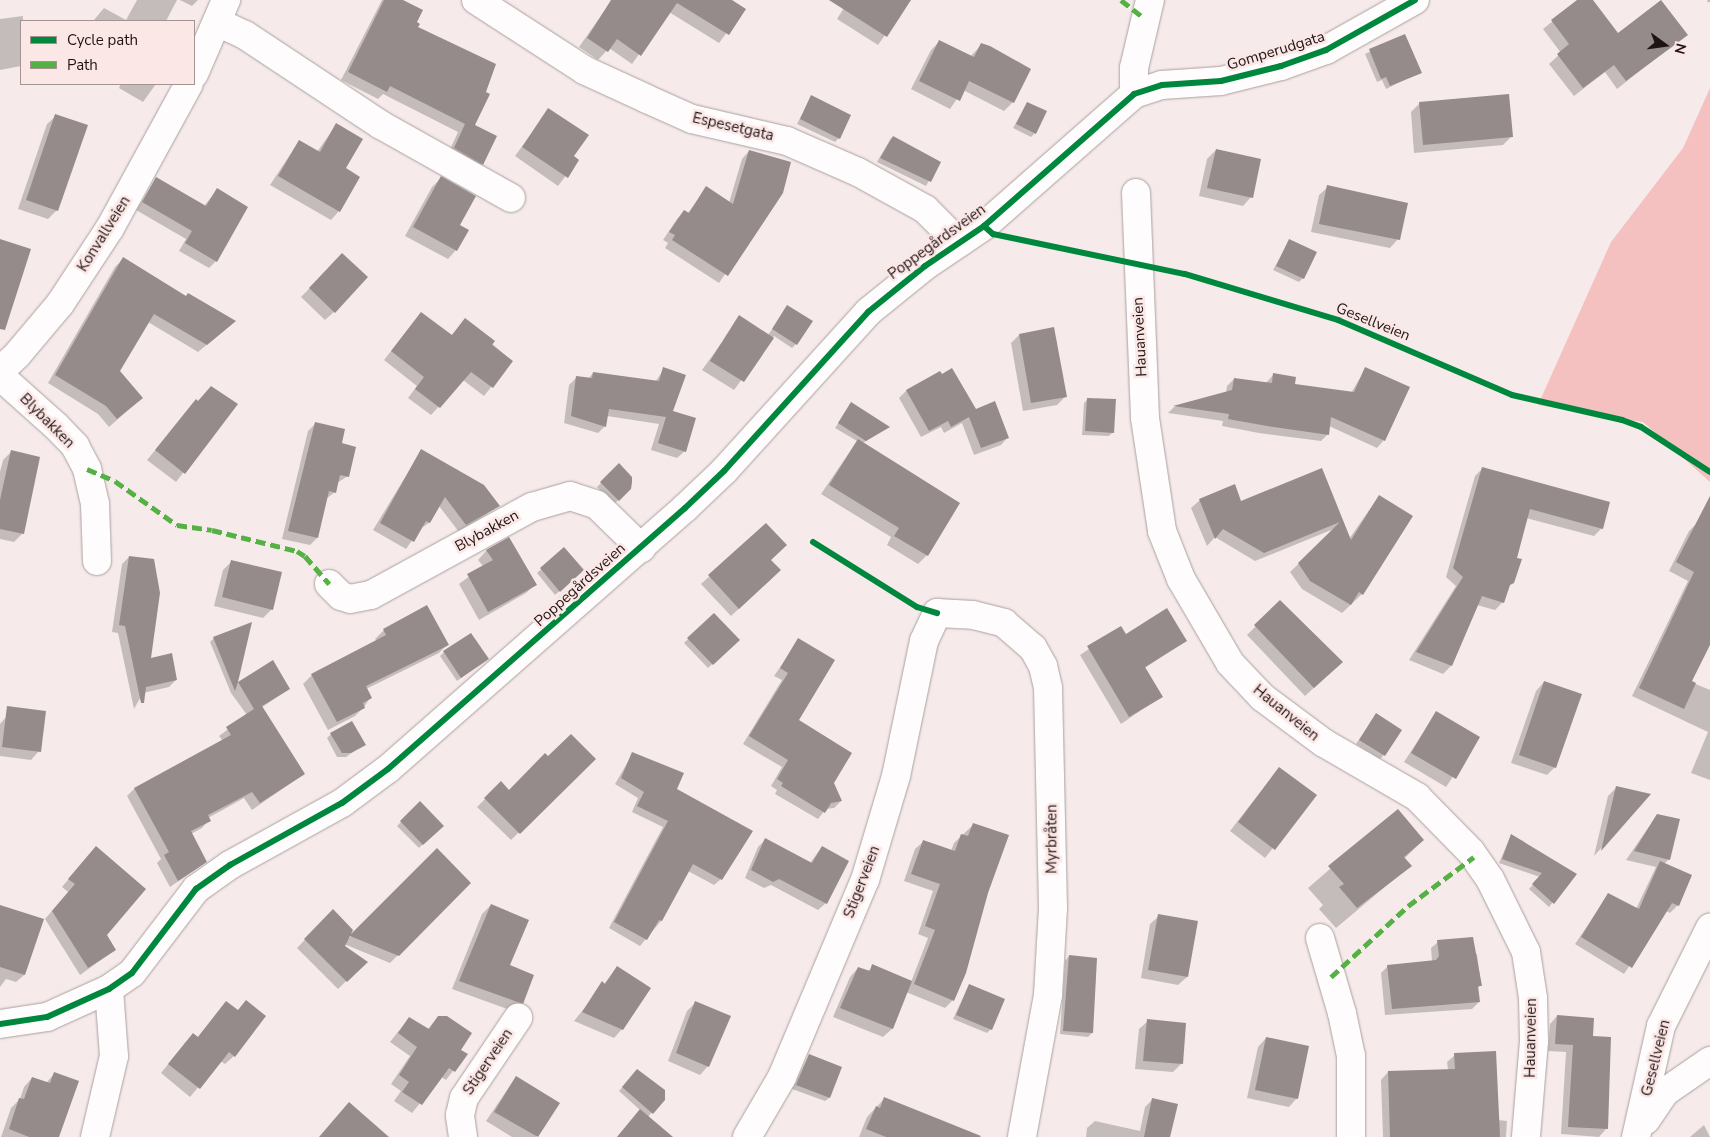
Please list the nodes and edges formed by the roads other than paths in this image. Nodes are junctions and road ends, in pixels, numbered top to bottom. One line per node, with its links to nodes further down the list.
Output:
1 (476, 0): 10 (street, Espesetgata)
2 (1150, 0): 7 (street)
3 (1415, 0): 7 (street, Gomperudgata)
4 (222, 11): 5 (street); 9 (street)
5 (195, 72)
6 (188, 85): 11 (street, Konvallveien)
7 (1134, 94): 10 (street, Poppegårdsveien)
8 (1136, 193): 29 (street, Hauanveien)
9 (512, 198)
10 (959, 243): 13 (street, Poppegårdsveien)
11 (0, 371)
12 (0, 376): 14 (street, Blybakken)
13 (641, 548): 15 (street, Blybakken); 19 (street, Poppegårdsveien)
14 (97, 560)
15 (329, 584)
16 (937, 613): 26 (street, Stigerveien); 27 (street, Myrbråten)
17 (1710, 928): 23 (street, Gesellveien)
18 (1320, 938): 28 (street)
19 (109, 989): 21 (street, Poppegårdsveien); 24 (street)
20 (518, 1018): 25 (street, Stigerveien)
21 (0, 1024)
22 (1710, 1061): 23 (street)
23 (1637, 1133)
24 (95, 1137)
25 (463, 1137)
26 (747, 1137)
27 (1022, 1137)
28 (1352, 1137)
29 (1526, 1137)

